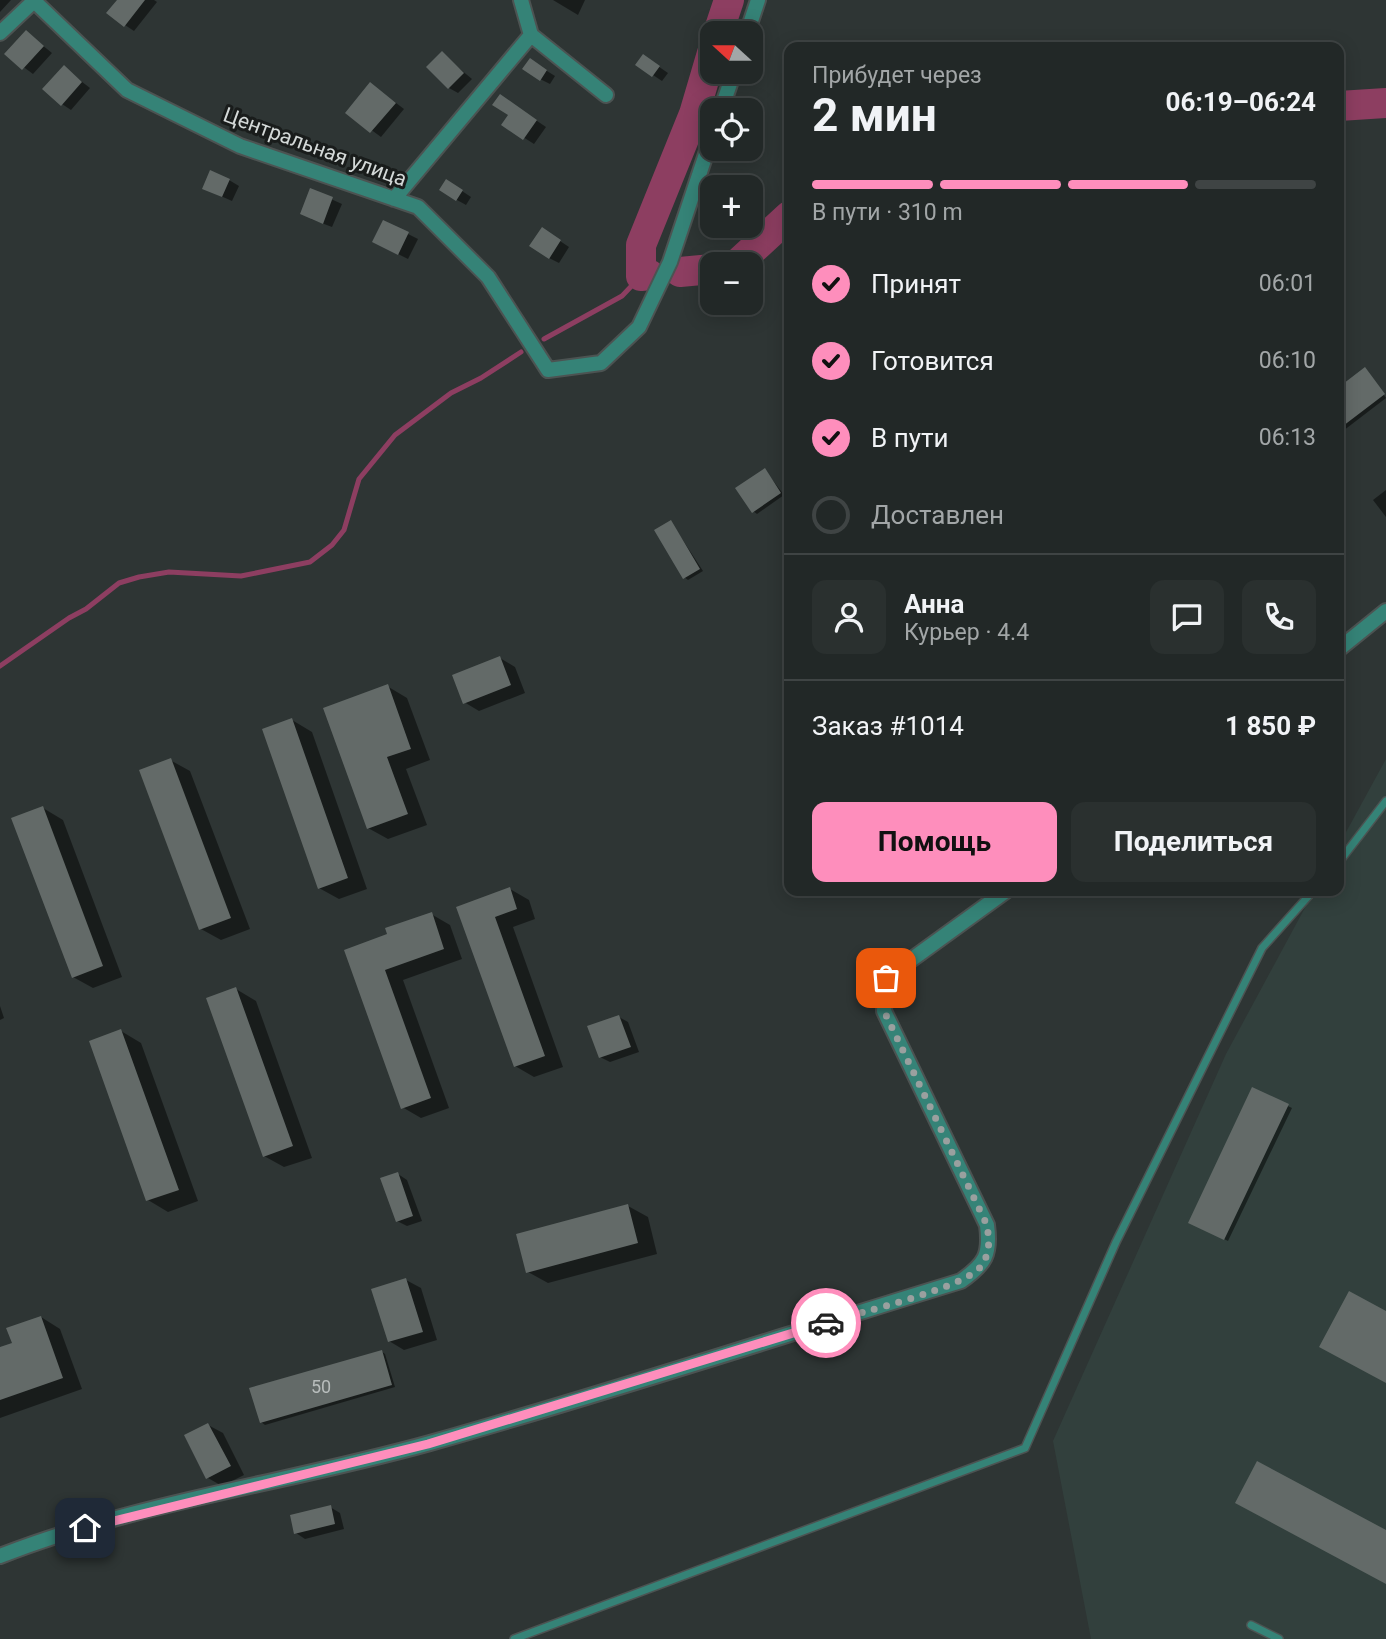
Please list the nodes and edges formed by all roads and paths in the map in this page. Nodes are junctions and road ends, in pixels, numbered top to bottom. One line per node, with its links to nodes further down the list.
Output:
1 (33, 0): 5 (street); 9 (street, Центральная улица)
2 (521, 0): 6 (street)
3 (758, 0): 4 (street)
4 (751, 21)
5 (0, 33)
6 (531, 35): 7 (street); 9 (street)
7 (606, 95)
8 (704, 161): 9 (street, Центральная улица)
9 (394, 200)
10 (1386, 611): 11 (street)
11 (1344, 645)
12 (1386, 801): 13 (lane)
13 (1344, 856)
14 (999, 896): 16 (street)
15 (1309, 896): 18 (lane)
16 (0, 1556)
17 (1251, 1625): 19 (lane)
18 (514, 1639)
19 (1279, 1639)

